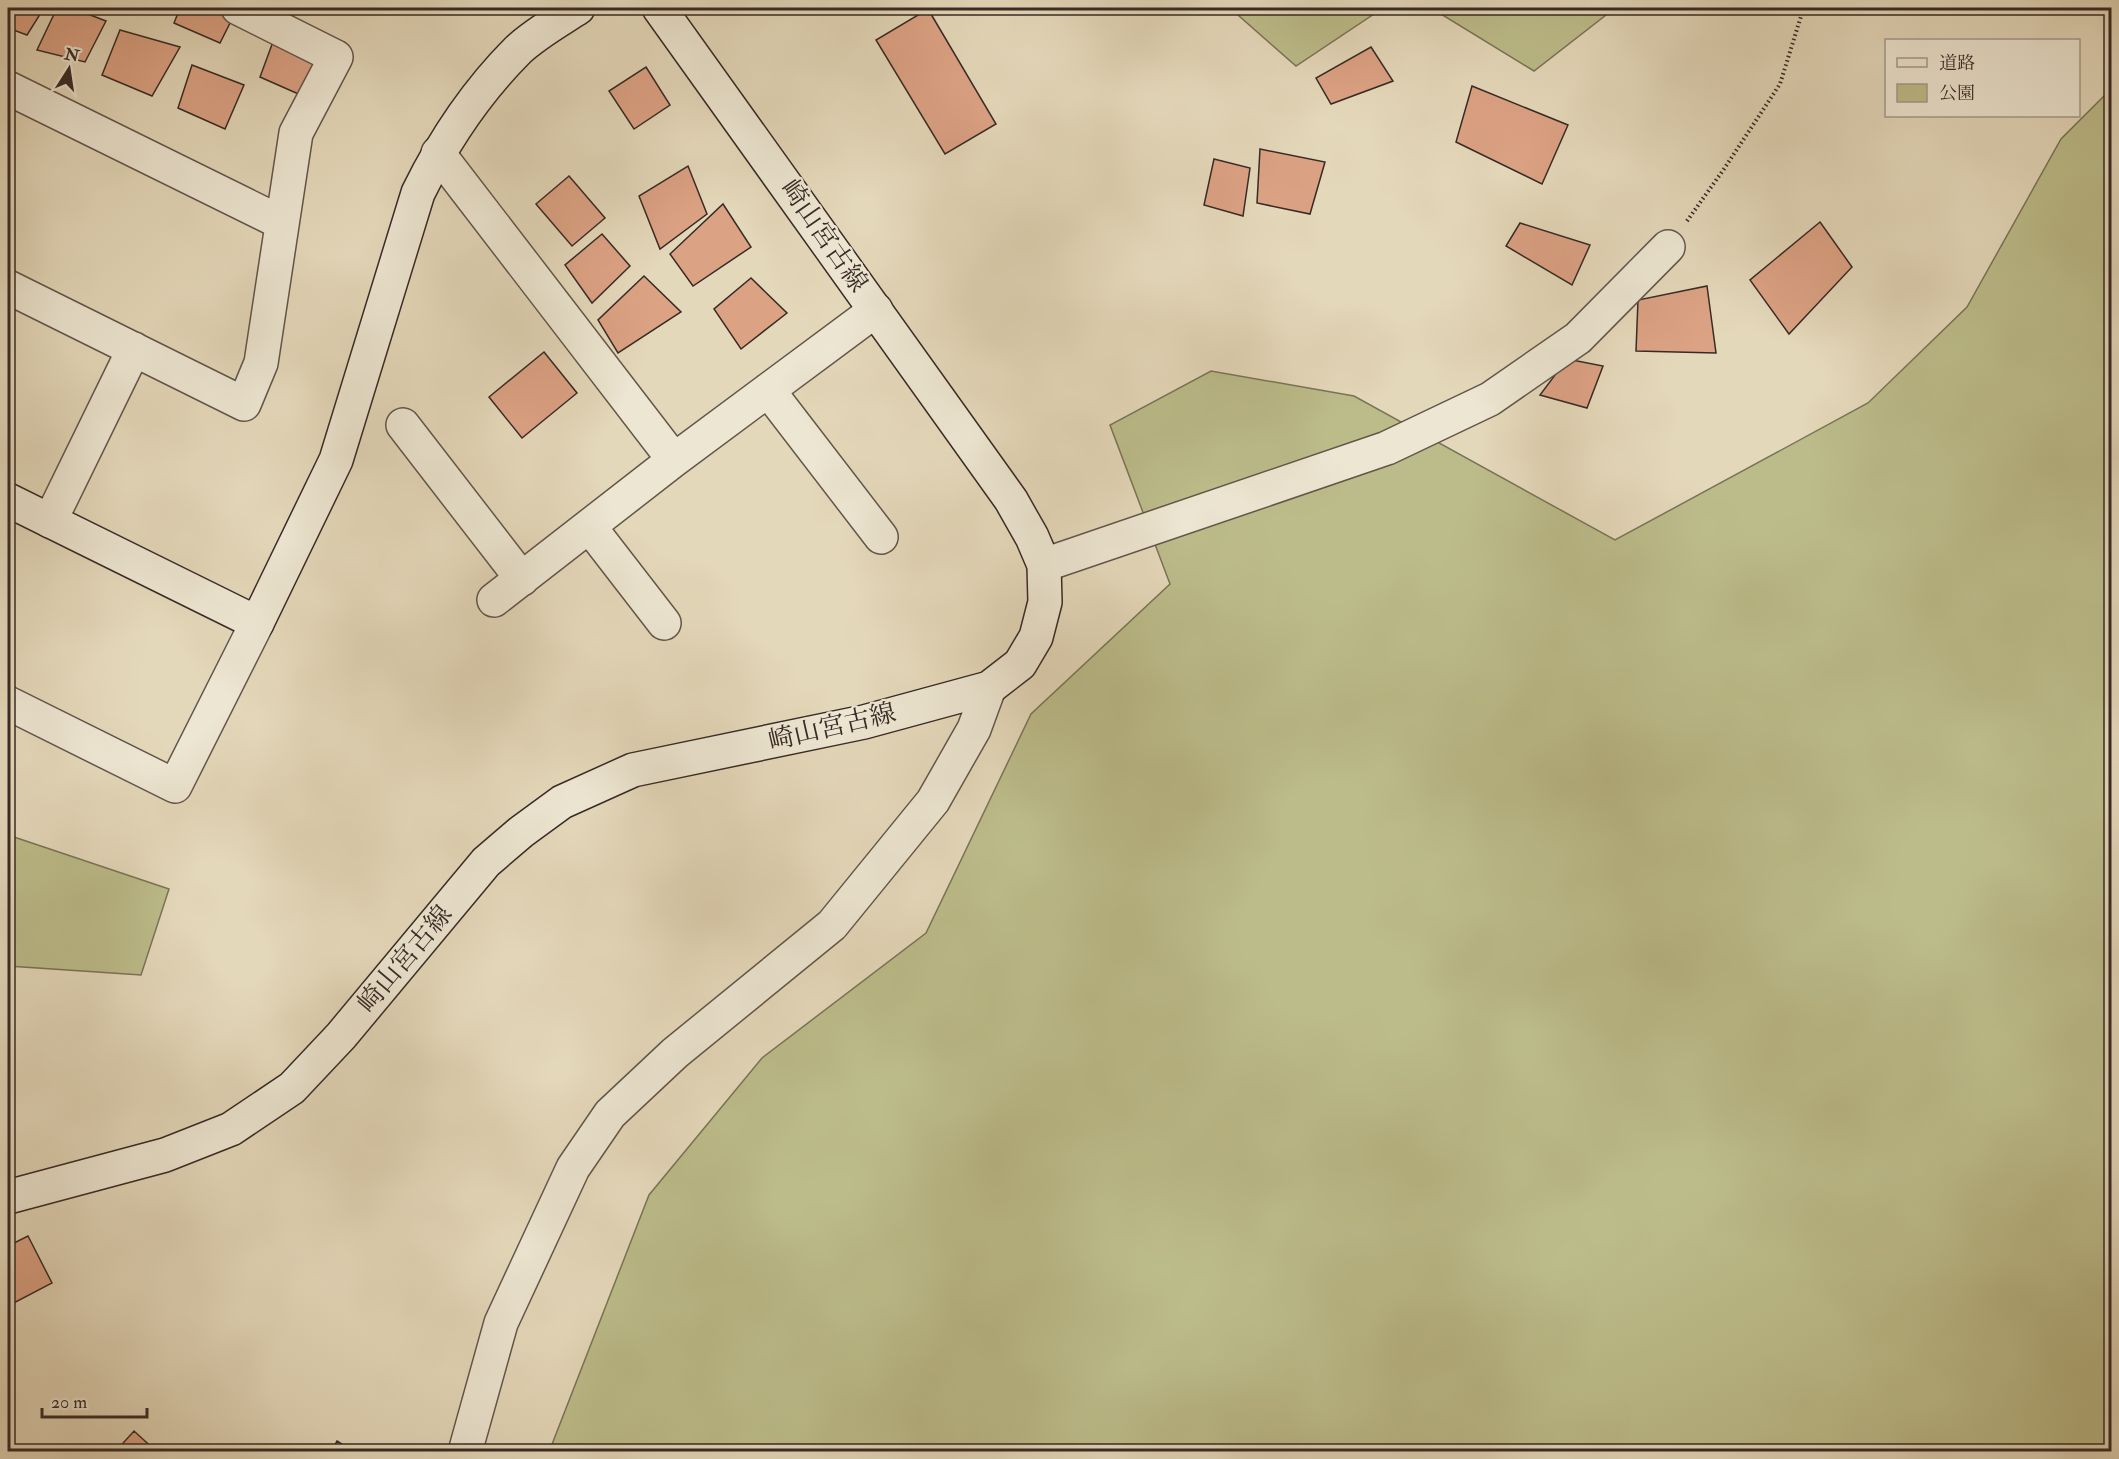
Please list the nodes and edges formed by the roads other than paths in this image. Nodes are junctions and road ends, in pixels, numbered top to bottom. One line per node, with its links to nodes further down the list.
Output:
1 (238, 8): 6 (street)
2 (578, 8): 5 (street)
3 (659, 8): 9 (street, 崎山宮古線)
4 (8, 88): 6 (street)
5 (438, 153): 13 (street); 21 (street)
6 (282, 223): 10 (street)
7 (1668, 247): 18 (street)
8 (8, 287): 10 (street)
9 (876, 310): 11 (street); 18 (street, 崎山宮古線)
10 (135, 349): 15 (street)
11 (768, 390): 13 (street); 17 (street)
12 (403, 425): 19 (street)
13 (674, 460): 16 (street)
14 (8, 500): 15 (street)
15 (50, 521): 21 (street)
16 (589, 526): 19 (street); 22 (street)
17 (881, 537)
18 (1044, 565): 23 (street, 崎山宮古線)
19 (522, 579): 20 (street)
20 (494, 600)
21 (257, 623): 24 (street)
22 (664, 623)
23 (989, 688): 25 (street, 崎山宮古線); 26 (street)
24 (8, 703)
25 (8, 1197)
26 (465, 1452)

